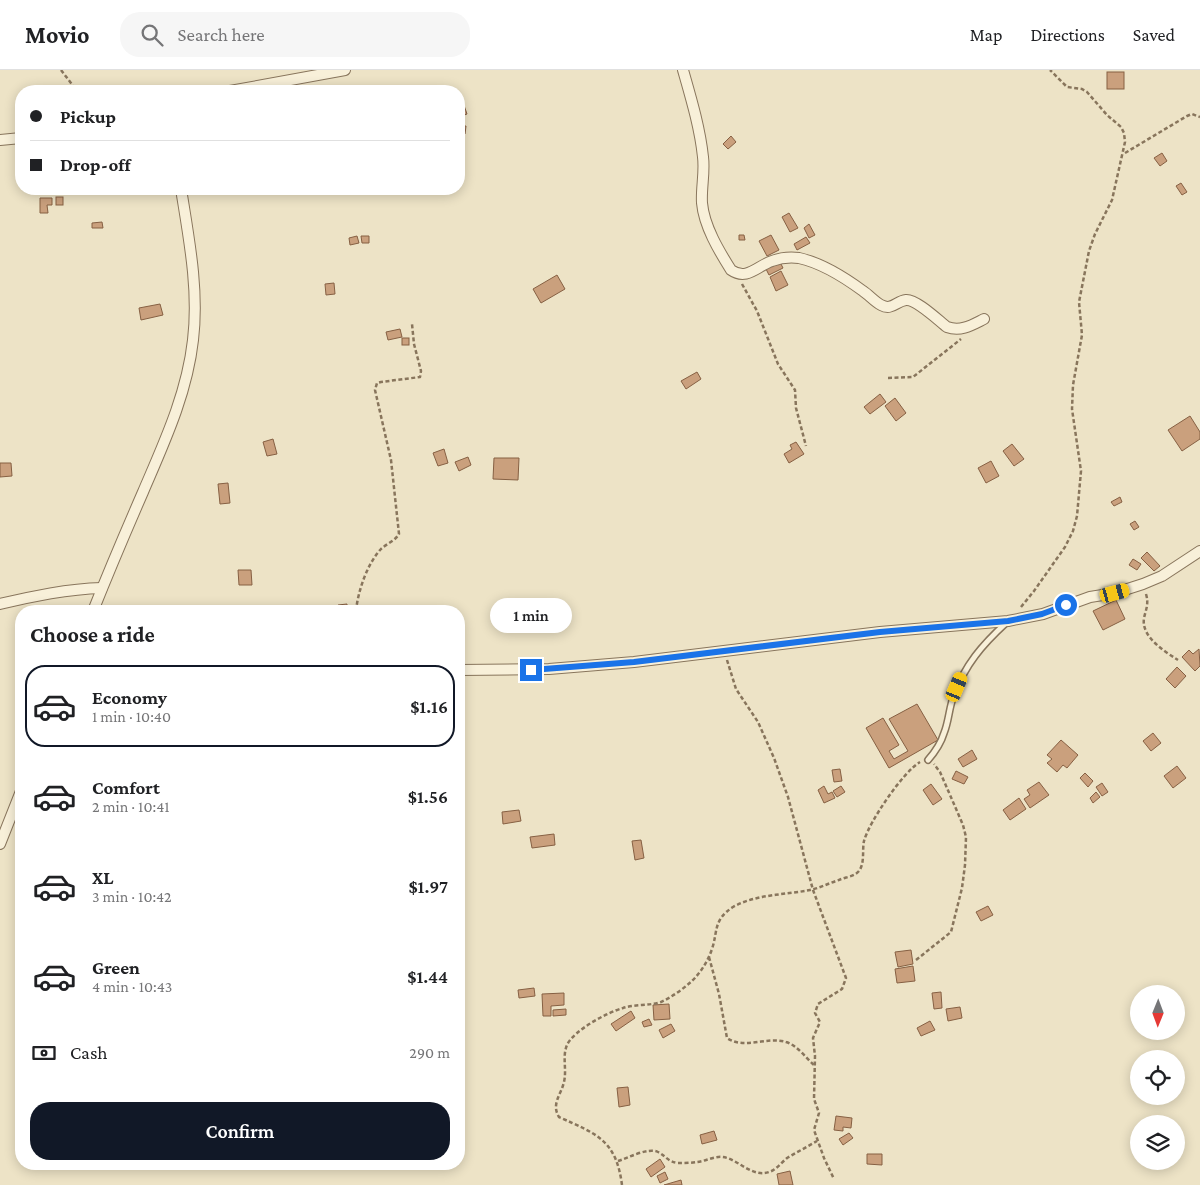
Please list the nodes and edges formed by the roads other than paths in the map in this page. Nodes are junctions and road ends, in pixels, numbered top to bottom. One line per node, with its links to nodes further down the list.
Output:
1 (345, 70): 3 (street)
2 (683, 70): 7 (street)
3 (263, 85)
4 (15, 139): 5 (street)
5 (0, 140)
6 (182, 195): 9 (street)
7 (984, 319)
8 (1200, 551): 12 (street)
9 (102, 588): 10 (street); 11 (street)
10 (0, 604)
11 (95, 605)
12 (1008, 621): 13 (street); 14 (lane)
13 (465, 670)
14 (928, 760)
15 (15, 806): 16 (street)
16 (0, 844)

